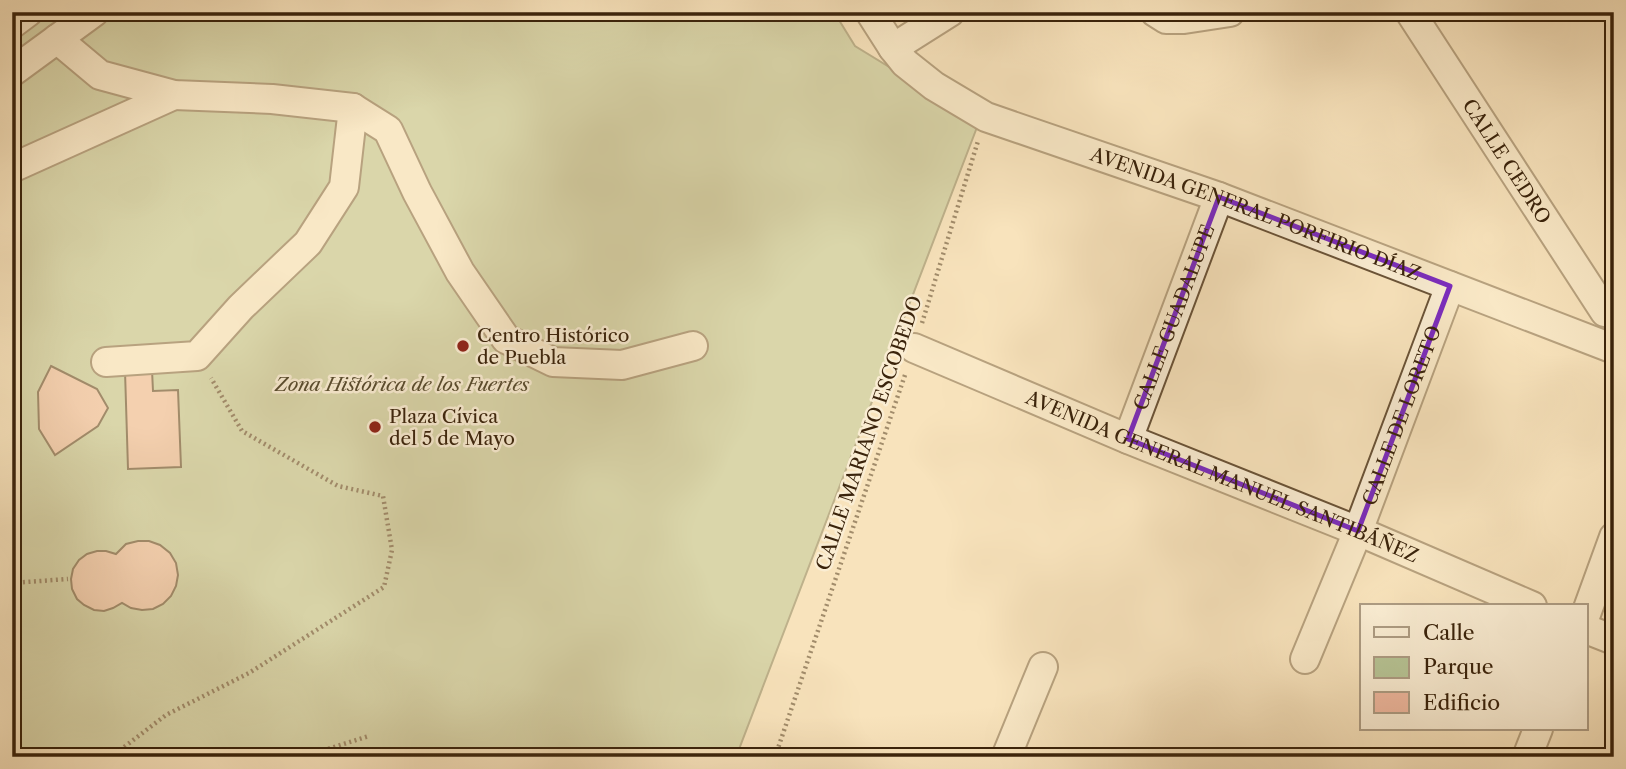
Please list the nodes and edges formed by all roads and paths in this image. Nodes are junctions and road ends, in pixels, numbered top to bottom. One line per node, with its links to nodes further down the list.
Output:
1 (28, 12): 8 (street)
2 (94, 12): 9 (street)
3 (870, 12): 10 (street, AVENIDA GENERAL PORFIRIO DÍAZ)
4 (950, 12): 10 (street)
5 (1155, 12): 6 (street)
6 (1230, 12)
7 (1410, 12): 18 (street, CALLE CEDRO)
8 (12, 24)
9 (57, 39): 11 (street); 12 (street)
10 (899, 56): 14 (street, AVENIDA GENERAL PORFIRIO DÍAZ)
11 (12, 72)
12 (174, 95): 13 (street); 15 (street)
13 (354, 108): 20 (street); 22 (street)
14 (986, 117): 16 (street, AVENIDA GENERAL PORFIRIO DÍAZ); 21 (path, CALLE MARIANO ESCOBEDO)
15 (12, 168)
16 (1219, 197): 17 (street, AVENIDA GENERAL PORFIRIO DÍAZ); 24 (street, CALLE GUADALUPE)
17 (1450, 286): 19 (street, AVENIDA GENERAL PORFIRIO DÍAZ); 25 (street, CALLE DE LORETO)
18 (1609, 305): 19 (street)
19 (1603, 345)
20 (694, 346)
21 (914, 348): 24 (street, AVENIDA GENERAL MANUEL SANTIBÁÑEZ); 39 (path, CALLE MARIANO ESCOBEDO)
22 (197, 356): 23 (street); 37 (path)
23 (106, 362)
24 (1128, 439): 25 (street, AVENIDA GENERAL MANUEL SANTIBÁÑEZ)
25 (1357, 531): 29 (street, AVENIDA GENERAL MANUEL SANTIBÁÑEZ); 33 (street, CALLE DE LORETO)
26 (1614, 537): 30 (street)
27 (68, 579): 28 (path)
28 (12, 583)
29 (1527, 604)
30 (1588, 608)
31 (1588, 630): 32 (street)
32 (1614, 640)
33 (1305, 659)
34 (1043, 667): 40 (street)
35 (1538, 730): 41 (street)
36 (369, 736): 38 (path)
37 (111, 757)
38 (302, 757)
39 (775, 757)
40 (1006, 757)
41 (1527, 757)

